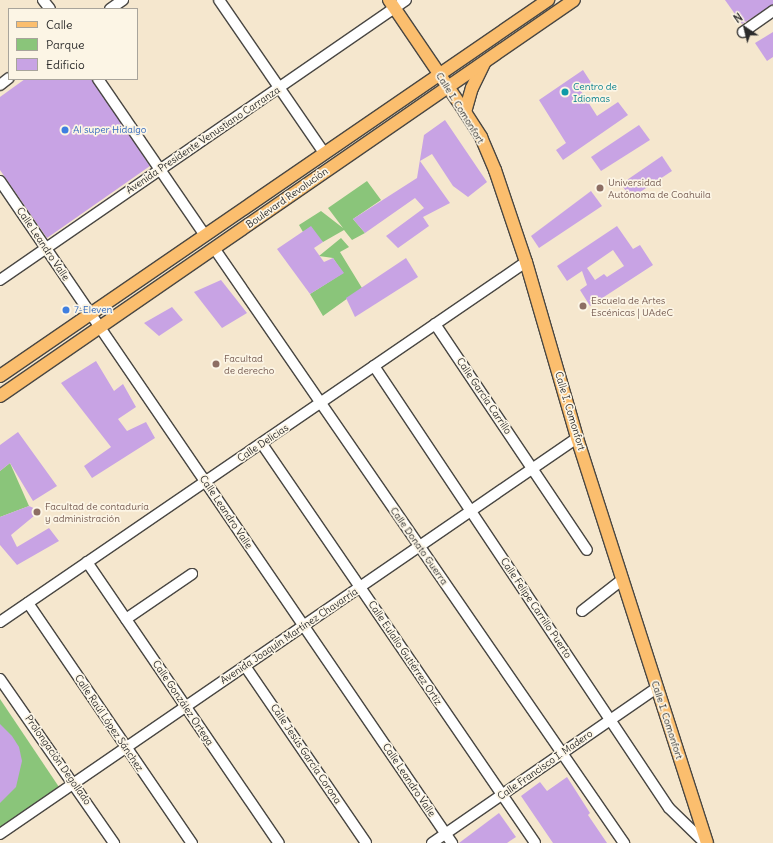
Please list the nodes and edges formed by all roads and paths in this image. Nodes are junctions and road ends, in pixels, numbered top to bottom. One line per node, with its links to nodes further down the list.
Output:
1 (43, 0): 8 (street)
2 (123, 0): 9 (street)
3 (219, 0): 18 (street)
4 (406, 0): 7 (street, Avenida Presidente Venustiano Carranza)
5 (548, 0): 13 (main road)
6 (574, 0): 12 (main road, Boulevard Revolución)
7 (391, 4): 13 (main road, Calle I. Comonfort); 18 (street, Avenida Presidente Venustiano Carranza)
8 (49, 8)
9 (111, 8)
10 (773, 12): 11 (street)
11 (743, 32)
12 (485, 61): 17 (main road, Boulevard Revolución); 19 (main road)
13 (440, 74): 17 (main road, Calle I. Comonfort); 20 (main road)
14 (8, 79): 16 (street)
15 (99, 80): 21 (street)
16 (0, 85)
17 (448, 86): 19 (main road, Calle I. Comonfort); 25 (main road, Boulevard Revolución)
18 (279, 87): 20 (street); 21 (street, Avenida Presidente Venustiano Carranza)
19 (465, 112): 26 (main road, Calle I. Comonfort)
20 (324, 153): 23 (main road)
21 (160, 169): 23 (street); 24 (street, Avenida Presidente Venustiano Carranza)
22 (0, 181): 24 (street, Calle Leandro Valle)
23 (205, 235): 28 (main road)
24 (46, 248): 27 (street, Avenida Presidente Venustiano Carranza); 28 (street, Calle Leandro Valle)
25 (214, 248): 30 (main road, Boulevard Revolución); 34 (street, Calle Donato Guerra)
26 (526, 262): 29 (street, Calle Delicias); 35 (main road, Calle I. Comonfort)
27 (0, 280)
28 (91, 314): 30 (street, Calle Leandro Valle); 32 (main road)
29 (436, 324): 31 (street, Calle Delicias); 37 (street, Calle García Carrillo)
30 (100, 327): 33 (main road, Boulevard Revolución); 38 (street, Calle Leandro Valle)
31 (374, 366): 34 (street, Calle Delicias); 39 (street, Calle Felipe Carrillo Puerto)
32 (0, 376)
33 (0, 396)
34 (321, 403): 36 (street, Calle Delicias); 40 (street, Calle Donato Guerra)
35 (577, 438): 37 (street, Avenida Joaquín Martínez Chavarría); 44 (main road, Calle I. Comonfort)
36 (262, 444): 38 (street, Calle Delicias); 45 (street, Calle Eulalio Gutiérrez Ortiz)
37 (532, 469): 39 (street, Avenida Joaquín Martínez Chavarría); 41 (street, Calle García Carrillo)
38 (205, 482): 42 (street, Calle Delicias); 50 (street, Calle Leandro Valle)
39 (472, 511): 40 (street, Avenida Joaquín Martínez Chavarría); 55 (street, Calle Felipe Carrillo Puerto)
40 (420, 546): 45 (street, Avenida Joaquín Martínez Chavarría); 57 (street, Calle Donato Guerra)
41 (587, 550)
42 (87, 562): 46 (street, Calle Delicias); 48 (street, Calle González Ortega)
43 (192, 574): 48 (street)
44 (623, 579): 47 (street); 53 (main road, Calle I. Comonfort)
45 (360, 587): 50 (street, Avenida Joaquín Martínez Chavarría); 59 (street, Calle Eulalio Gutiérrez Ortiz)
46 (28, 603): 49 (street, Calle Delicias); 56 (street, Calle Raúl López Sánchez)
47 (582, 611)
48 (126, 619): 54 (street, Calle González Ortega)
49 (0, 622)
50 (304, 626): 51 (street, Avenida Joaquín Martínez Chavarría); 61 (street, Calle Leandro Valle)
51 (245, 666): 54 (street, Avenida Joaquín Martínez Chavarría); 65 (street, Calle Jesús García Corona)
52 (0, 678): 58 (street, Prolongación Degollado)
53 (657, 688): 55 (street, Calle Francisco I. Madero); 70 (main road, Calle I. Comonfort)
54 (186, 706): 56 (street, Avenida Joaquín Martínez Chavarría); 64 (street, Calle González Ortega)
55 (610, 720): 57 (street, Calle Francisco I. Madero); 70 (street, Calle Felipe Carrillo Puerto)
56 (126, 748): 58 (street, Avenida Joaquín Martínez Chavarría); 63 (street, Calle Raúl López Sánchez)
57 (562, 753): 59 (street, Calle Francisco I. Madero); 69 (street, Calle Donato Guerra)
58 (74, 783): 60 (street, Avenida Joaquín Martínez Chavarría); 62 (street, Prolongación Degollado)
59 (502, 795): 61 (street, Calle Francisco I. Madero); 68 (street, Calle Eulalio Gutiérrez Ortiz)
60 (0, 834)
61 (446, 834): 66 (street, Calle Francisco I. Madero); 67 (street, Calle Leandro Valle)
62 (114, 843)
63 (192, 843)
64 (279, 843)
65 (366, 843)
66 (432, 843)
67 (452, 843)
68 (535, 843)
69 (624, 843)
70 (706, 843)

